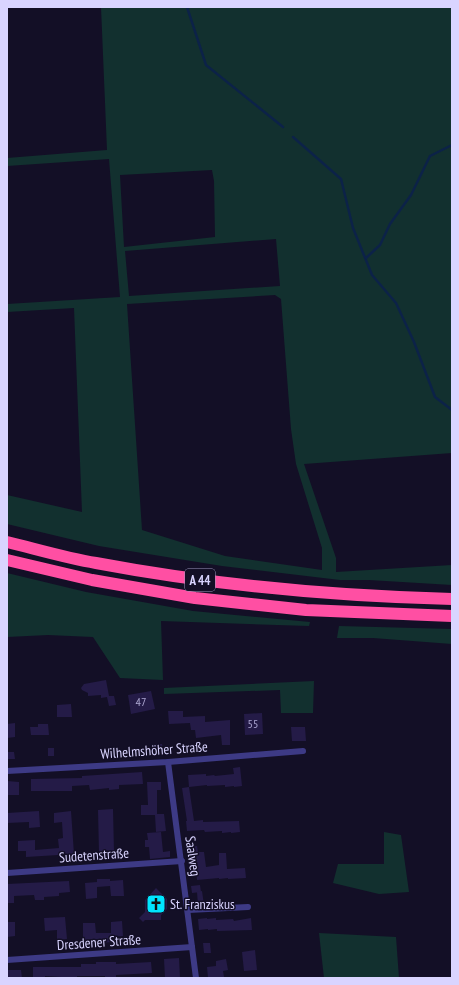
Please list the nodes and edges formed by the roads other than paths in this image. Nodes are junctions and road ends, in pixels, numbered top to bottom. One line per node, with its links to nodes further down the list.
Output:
1 (7, 542): 3 (highway, A 44)
2 (7, 560): 4 (highway, A 44)
3 (452, 599)
4 (452, 616)
5 (303, 752): 6 (street, Wilhelmshöher Straße)
6 (168, 762): 7 (street, Wilhelmshöher Straße); 8 (street, Saalweg)
7 (7, 771)
8 (182, 861): 9 (street, Sudetenstraße); 11 (street, Saalweg)
9 (7, 873)
10 (248, 907): 11 (street)
11 (188, 910): 12 (street, Saalweg)
12 (192, 947): 13 (street, Dresdener Straße); 14 (street, Saalweg)
13 (7, 960)
14 (196, 978)

